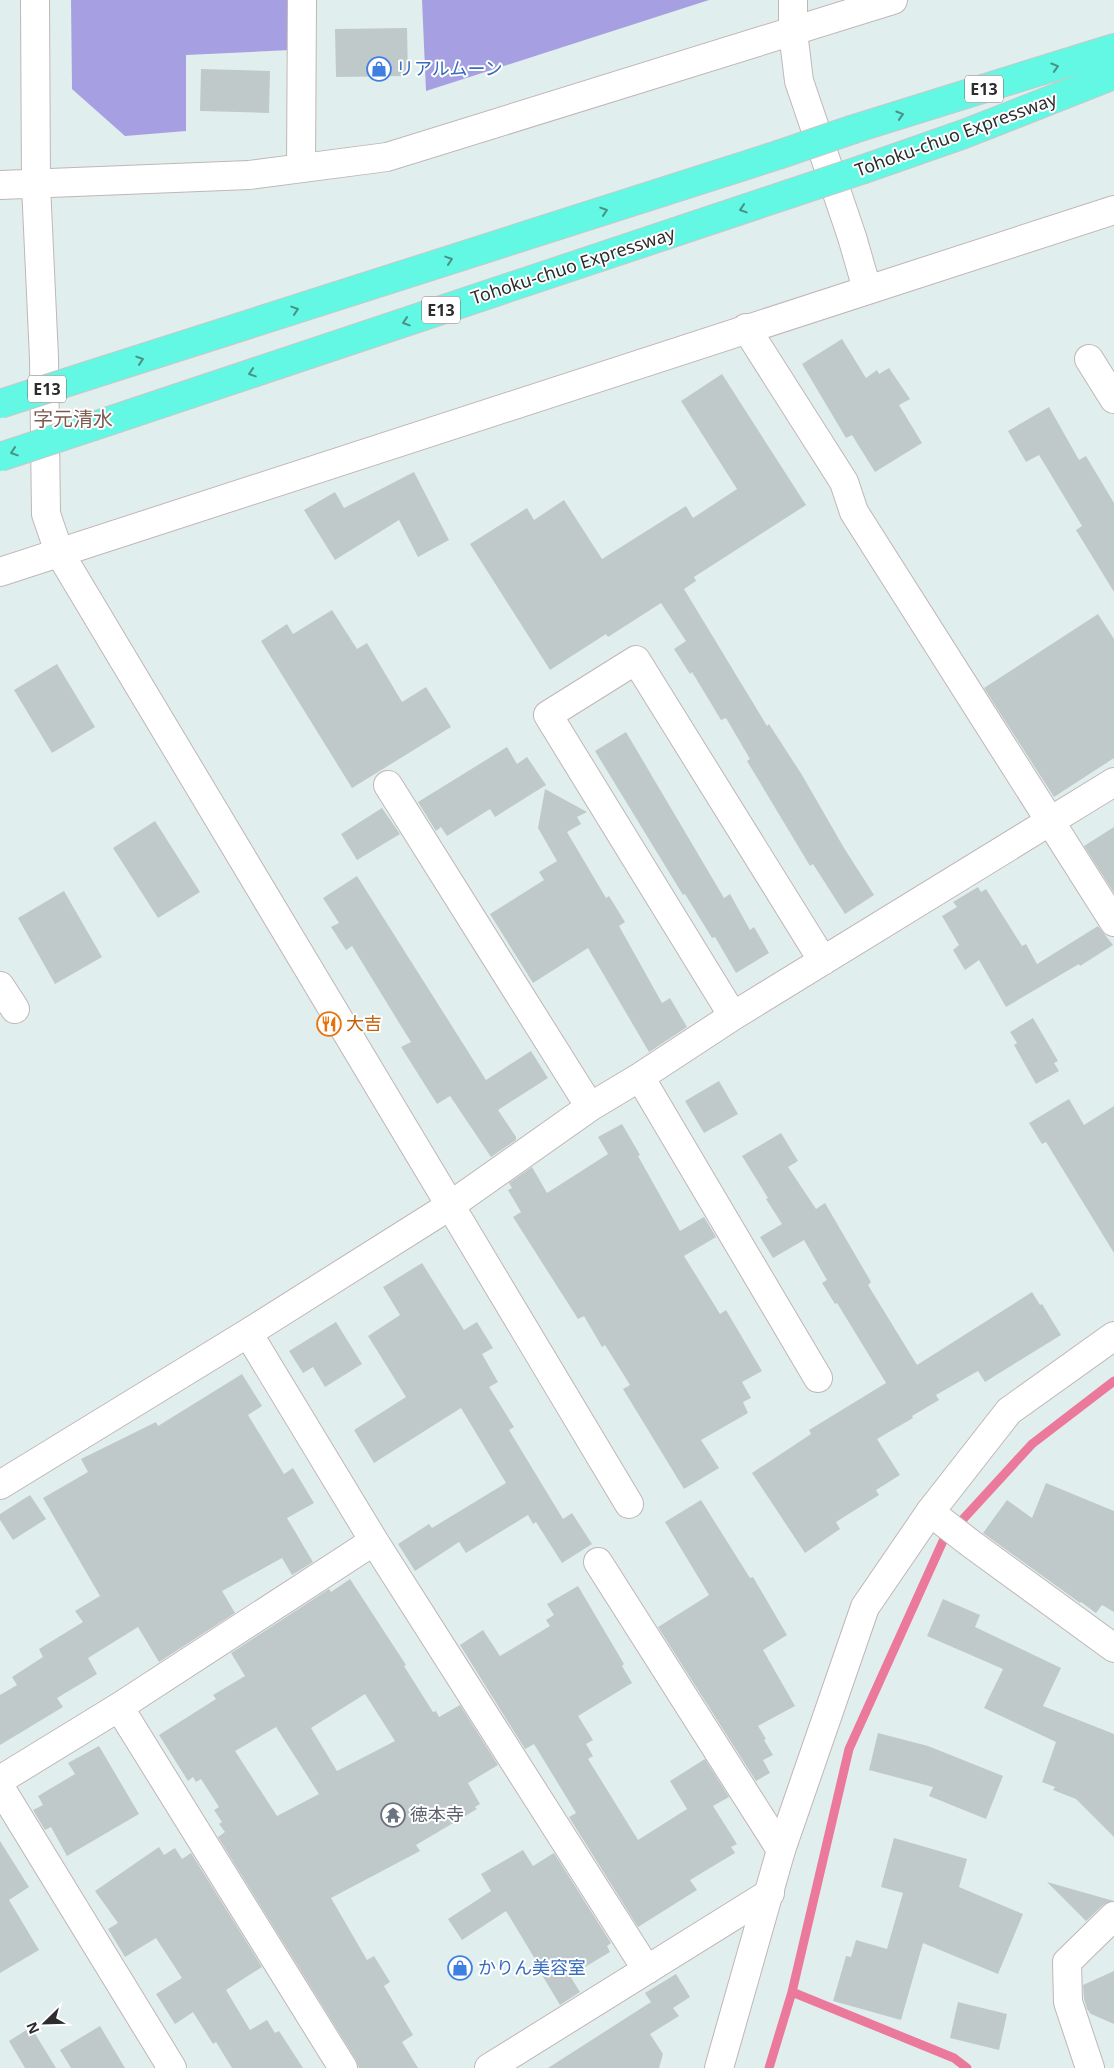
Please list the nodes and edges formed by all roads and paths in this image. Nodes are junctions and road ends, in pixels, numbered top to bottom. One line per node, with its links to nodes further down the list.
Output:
1 (35, 0): 10 (street)
2 (302, 0): 8 (street)
3 (793, 0): 5 (street)
4 (893, 0): 5 (street)
5 (793, 32): 8 (street); 12 (street)
6 (1114, 48): 16 (highway, Tohoku-chuo Expressway / E13, one-way to 6, bridge)
7 (1114, 75): 17 (highway, Tohoku-chuo Expressway / E13, one-way to 17, bridge)
8 (301, 168): 10 (street)
9 (0, 185): 10 (street)
10 (36, 185): 18 (street)
11 (1114, 210): 12 (street)
12 (867, 289): 13 (street)
13 (746, 328): 18 (street); 22 (street)
14 (1089, 359): 15 (street)
15 (1114, 399)
16 (0, 404)
17 (0, 457)
18 (59, 552): 19 (street); 30 (street)
19 (0, 572)
20 (1114, 782): 22 (street)
21 (388, 785): 29 (street)
22 (1051, 821): 23 (street); 24 (street)
23 (1114, 922)
24 (823, 961): 27 (street); 27 (street)
25 (0, 986): 26 (street)
26 (15, 1009)
27 (733, 1016): 28 (street)
28 (640, 1077): 29 (street); 33 (street)
29 (590, 1107): 30 (street)
30 (451, 1205): 31 (street); 35 (street)
31 (248, 1333): 34 (street); 37 (street)
32 (1114, 1336): 36 (street)
33 (818, 1378)
34 (0, 1485)
35 (629, 1504)
36 (930, 1512): 39 (street); 43 (street)
37 (374, 1541): 40 (street); 46 (street)
38 (598, 1562): 43 (street)
39 (1114, 1648)
40 (119, 1707): 41 (street); 48 (street)
41 (0, 1780)
42 (0, 1787): 47 (street)
43 (782, 1850): 44 (street)
44 (770, 1893): 46 (street); 50 (street)
45 (1114, 1916): 51 (street)
46 (647, 1970): 49 (street)
47 (172, 2068)
48 (343, 2068)
49 (490, 2068)
50 (719, 2068)
51 (1090, 2068)

